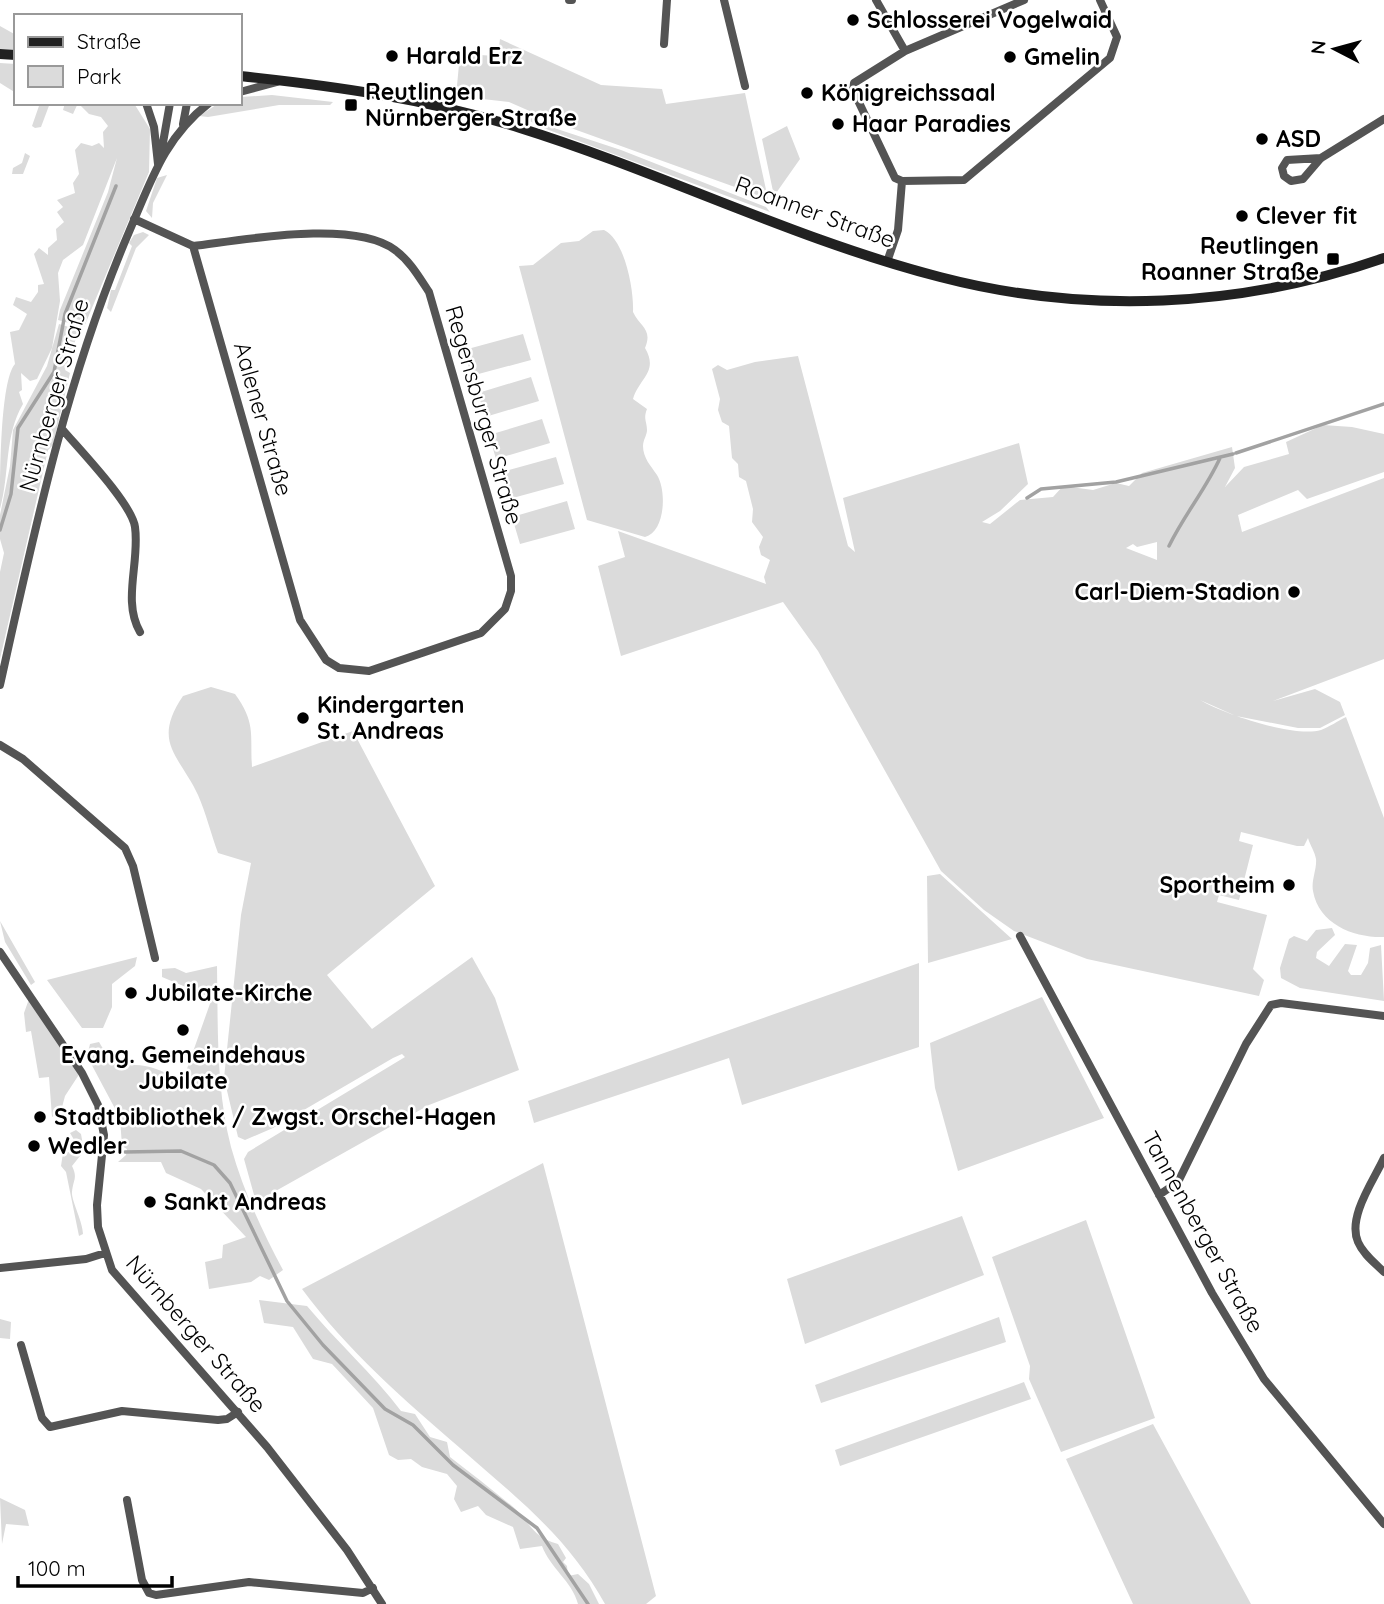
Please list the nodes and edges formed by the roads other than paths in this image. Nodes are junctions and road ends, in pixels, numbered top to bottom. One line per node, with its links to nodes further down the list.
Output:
1 (667, 0): 6 (street)
2 (724, 0): 10 (street)
3 (876, 0): 7 (street)
4 (1024, 0): 7 (street)
5 (1100, 0): 20 (street)
6 (664, 44)
7 (905, 51): 20 (street)
8 (242, 76): 9 (street, Roanner Straße)
9 (284, 80): 11 (street); 24 (street, Roanner Straße)
10 (745, 86)
11 (242, 91)
12 (147, 105): 19 (street, Nürnberger Straße)
13 (170, 105): 19 (street, Nürnberger Straße)
14 (187, 105): 17 (street, Nürnberger Straße)
15 (207, 105): 17 (street, Nürnberger Straße)
16 (1384, 119): 18 (street)
17 (183, 124): 19 (street, Nürnberger Straße)
18 (1321, 158): 18 (street)
19 (158, 164): 21 (street, Nürnberger Straße)
20 (902, 181): 24 (street)
21 (134, 219): 22 (street); 25 (street, Nürnberger Straße)
22 (193, 246): 27 (street, Aalener Straße); 27 (street, Regensburger Straße)
23 (1384, 258): 24 (street, Roanner Straße)
24 (887, 262)
25 (62, 429): 26 (street); 28 (street, Nürnberger Straße)
26 (140, 632)
27 (327, 660)
28 (0, 685)
29 (0, 745): 32 (street)
30 (1020, 936): 35 (street, Tannenberger Straße)
31 (0, 952): 36 (street, Nürnberger Straße)
32 (155, 958)
33 (1384, 1016): 35 (street)
34 (1384, 1158): 38 (street)
35 (1159, 1195): 42 (street, Tannenberger Straße)
36 (105, 1253): 37 (street); 40 (street, Nürnberger Straße)
37 (0, 1268)
38 (1384, 1272)
39 (22, 1345): 40 (street)
40 (238, 1412): 43 (street, Nürnberger Straße)
41 (127, 1500): 43 (street)
42 (1384, 1524)
43 (373, 1588): 44 (street, Nürnberger Straße)
44 (382, 1604)

